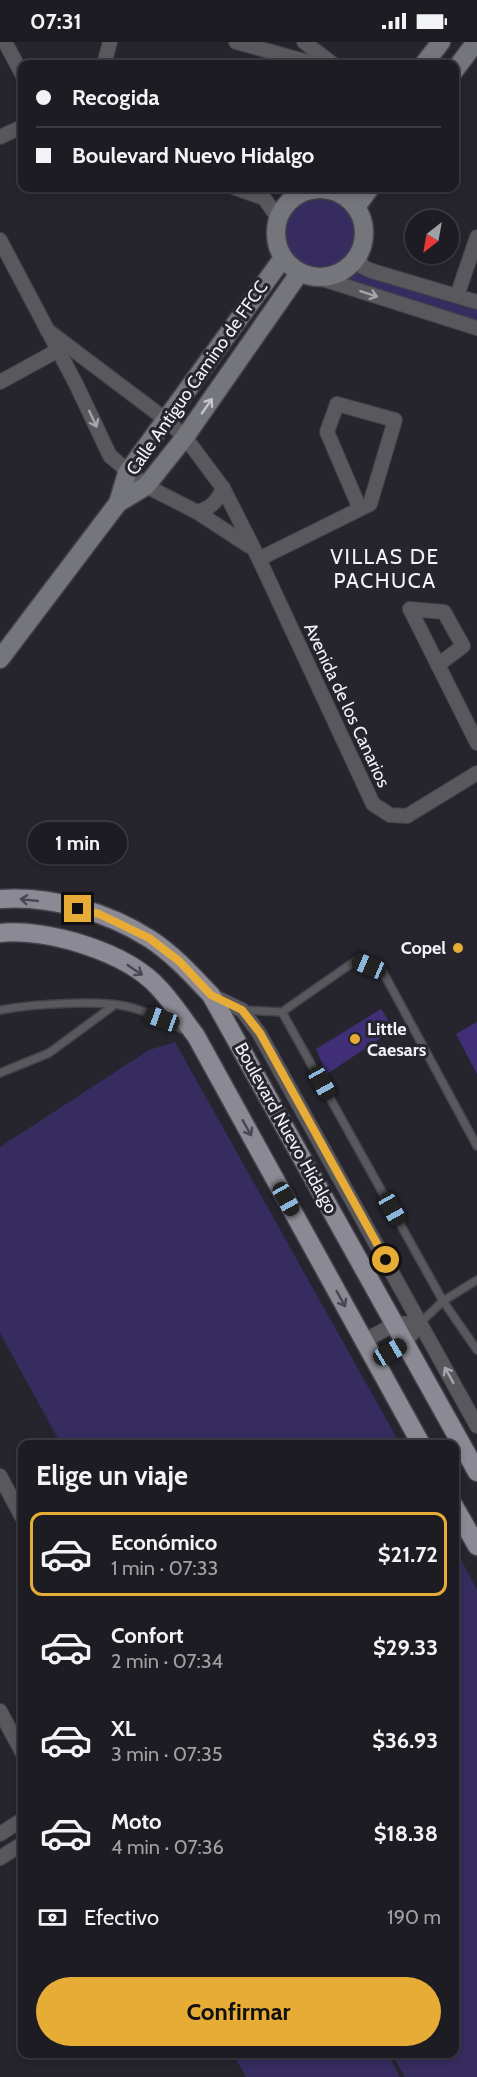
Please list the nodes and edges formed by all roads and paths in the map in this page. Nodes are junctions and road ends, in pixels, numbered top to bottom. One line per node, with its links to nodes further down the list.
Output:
1 (5, 42): 12 (street)
2 (110, 42): 7 (street)
3 (236, 42): 8 (street)
4 (304, 42): 9 (street)
5 (441, 42): 10 (main road)
6 (476, 42): 11 (main road)
7 (105, 60)
8 (301, 60)
9 (328, 60)
10 (427, 60)
11 (459, 64)
12 (18, 66)
13 (18, 129): 14 (street)
14 (0, 137)
15 (247, 192): 20 (street)
16 (302, 192): 20 (main road)
17 (339, 192): 19 (main road)
18 (367, 192): 19 (main road)
19 (356, 207): 23 (main road)
20 (278, 218): 24 (main road)
21 (477, 237): 26 (street)
22 (2, 249): 29 (street, Avenida de los Canarios)
23 (357, 255): 25 (main road); 26 (street)
24 (283, 258): 25 (main road); 33 (main road, Calle Antiguo Camino de FFCC)
25 (306, 274): 28 (street, one-way to 28); 34 (main road, Calle Antiguo Camino de FFCC, one-way to 25)
26 (457, 296): 27 (street)
27 (477, 302)
28 (477, 328)
29 (61, 348): 30 (street, Avenida de los Canarios); 31 (street); 32 (street, Avenida de los Canarios)
30 (90, 364): 32 (street); 33 (street, Avenida de los Canarios)
31 (0, 382)
32 (76, 384): 35 (street, Avenida de los Canarios, one-way to 35)
33 (165, 419): 34 (street, Avenida de los Canarios); 35 (main road, Calle Antiguo Camino de FFCC)
34 (185, 438): 36 (main road, Calle Antiguo Camino de FFCC); 37 (street, Avenida de los Canarios)
35 (127, 473): 36 (street, Avenida de los Canarios); 38 (main road, Calle Antiguo Camino de FFCC)
36 (146, 486): 38 (main road, Calle Antiguo Camino de FFCC); 40 (street, Avenida de los Canarios)
37 (223, 488): 40 (street); 41 (street, Avenida de los Canarios)
38 (118, 503): 42 (main road, Calle Antiguo Camino de FFCC)
39 (360, 509): 39 (street); 41 (street)
40 (197, 512): 41 (street, Avenida de los Canarios)
41 (255, 553): 45 (street, Avenida de los Canarios)
42 (0, 659)
43 (438, 665): 43 (street); 44 (street)
44 (477, 743)
45 (477, 774)
46 (0, 899): 48 (main road, Boulevard Nuevo Hidalgo, one-way to 46)
47 (0, 933): 53 (main road, Boulevard Nuevo Hidalgo, one-way to 53)
48 (211, 995): 51 (street); 59 (main road, Boulevard Nuevo Hidalgo)
49 (113, 1005): 50 (lane); 53 (lane); 54 (lane)
50 (0, 1010)
51 (242, 1010): 52 (lane); 58 (street)
52 (282, 1012): 55 (lane); 57 (lane)
53 (196, 1036): 61 (main road, Boulevard Nuevo Hidalgo, one-way to 61)
54 (0, 1073)
55 (477, 1146)
56 (477, 1280): 57 (lane)
57 (442, 1301): 58 (lane); 60 (lane)
58 (420, 1323): 59 (street); 62 (street); 65 (street, one-way to 58)
59 (395, 1324): 61 (street); 62 (main road, Boulevard Nuevo Hidalgo)
60 (474, 1338): 63 (lane)
61 (364, 1341): 64 (main road, Boulevard Nuevo Hidalgo)
62 (405, 1343): 64 (street); 67 (main road, Boulevard Nuevo Hidalgo)
63 (477, 1350)
64 (375, 1360): 66 (main road, Boulevard Nuevo Hidalgo)
65 (477, 1426)
66 (419, 1440)
67 (477, 1471)
68 (0, 1476): 69 (street)
69 (18, 1510)
70 (459, 1515): 71 (main road)
71 (477, 1546)
72 (0, 1711): 73 (street)
73 (18, 1745)
74 (18, 1823): 75 (street)
75 (0, 1834)
76 (18, 1847): 77 (street)
77 (0, 1858)

